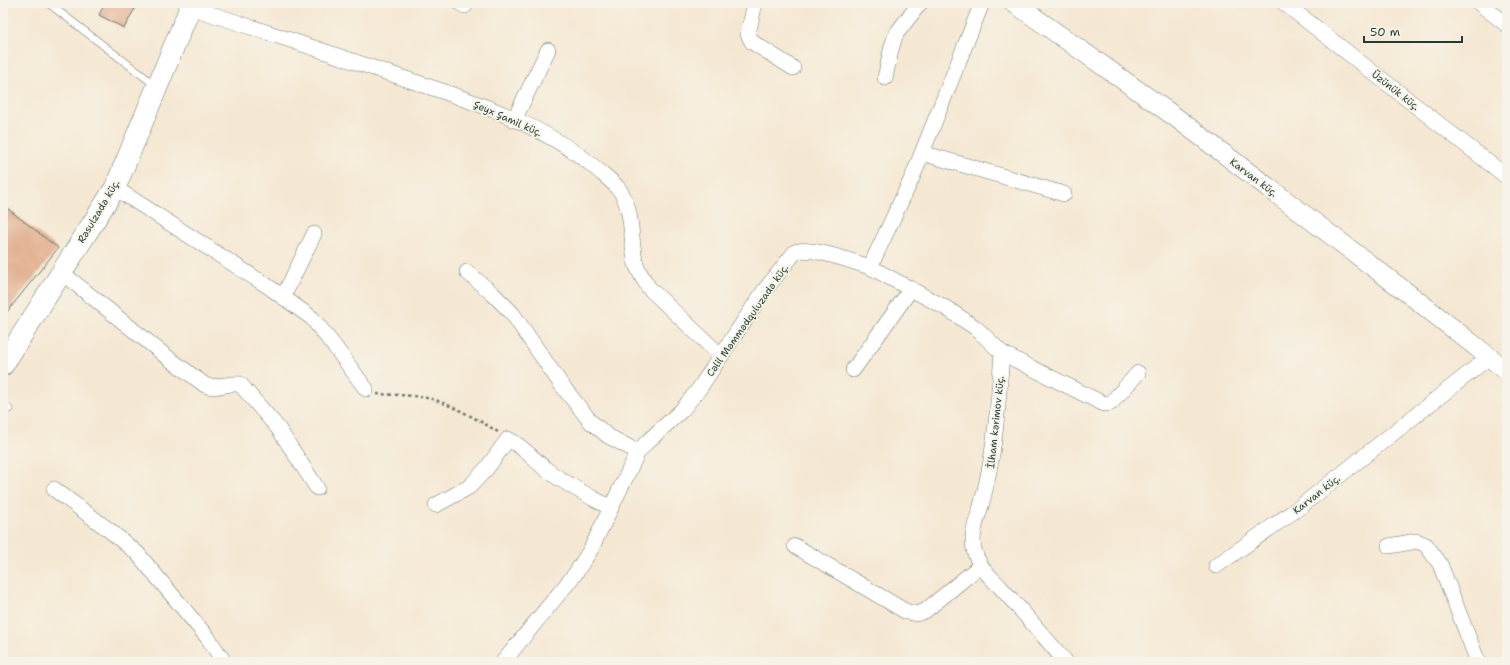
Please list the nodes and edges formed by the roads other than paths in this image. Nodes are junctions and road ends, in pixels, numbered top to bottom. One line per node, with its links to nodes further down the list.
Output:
1 (48, 3): 13 (lane)
2 (754, 3): 11 (street)
3 (920, 3): 12 (street)
4 (982, 3): 15 (street)
5 (1014, 3): 27 (street, Karvan küç.)
6 (1284, 3): 16 (street, Üzünük küç.)
7 (1478, 3): 9 (street)
8 (191, 5): 13 (main road, Rəsulzadə küç.); 14 (street, Şeyx Şamil küç.)
9 (1507, 25)
10 (548, 50): 14 (street)
11 (793, 68)
12 (885, 78)
13 (157, 86): 17 (main road, Rəsulzadə küç.)
14 (514, 120): 26 (street, Şeyx Şamil küç.)
15 (922, 153): 18 (street); 20 (street)
16 (1507, 177)
17 (114, 188): 21 (main road, Rəsulzadə küç.); 24 (street)
18 (1064, 194)
19 (314, 234): 24 (street)
20 (870, 266): 23 (street); 26 (street, Cəlil Məmmədquluzadə küç.)
21 (61, 272): 28 (main road, Rəsulzadə küç.); 34 (street)
22 (467, 272): 33 (street)
23 (911, 289): 25 (street); 29 (street)
24 (282, 297): 32 (street)
25 (1002, 353): 31 (street); 40 (street, İlham kərimov küç.)
26 (721, 356): 33 (street, Cəlil Məmmədquluzadə küç.)
27 (1488, 358): 30 (street, Karvan küç.); 41 (street, Karvan küç.)
28 (3, 365)
29 (853, 370)
30 (1507, 371)
31 (1138, 373)
32 (366, 389)
33 (638, 452): 37 (street, Cəlil Məmmədquluzadə küç.)
34 (317, 488)
35 (54, 489): 42 (street)
36 (436, 505): 37 (street)
37 (611, 508): 43 (street, Cəlil Məmmədquluzadə küç.)
38 (795, 546): 40 (street)
39 (1389, 546): 45 (street)
40 (980, 566): 44 (street, İlham kərimov küç.)
41 (1216, 566)
42 (224, 662)
43 (503, 662)
44 (1066, 662)
45 (1478, 662)

